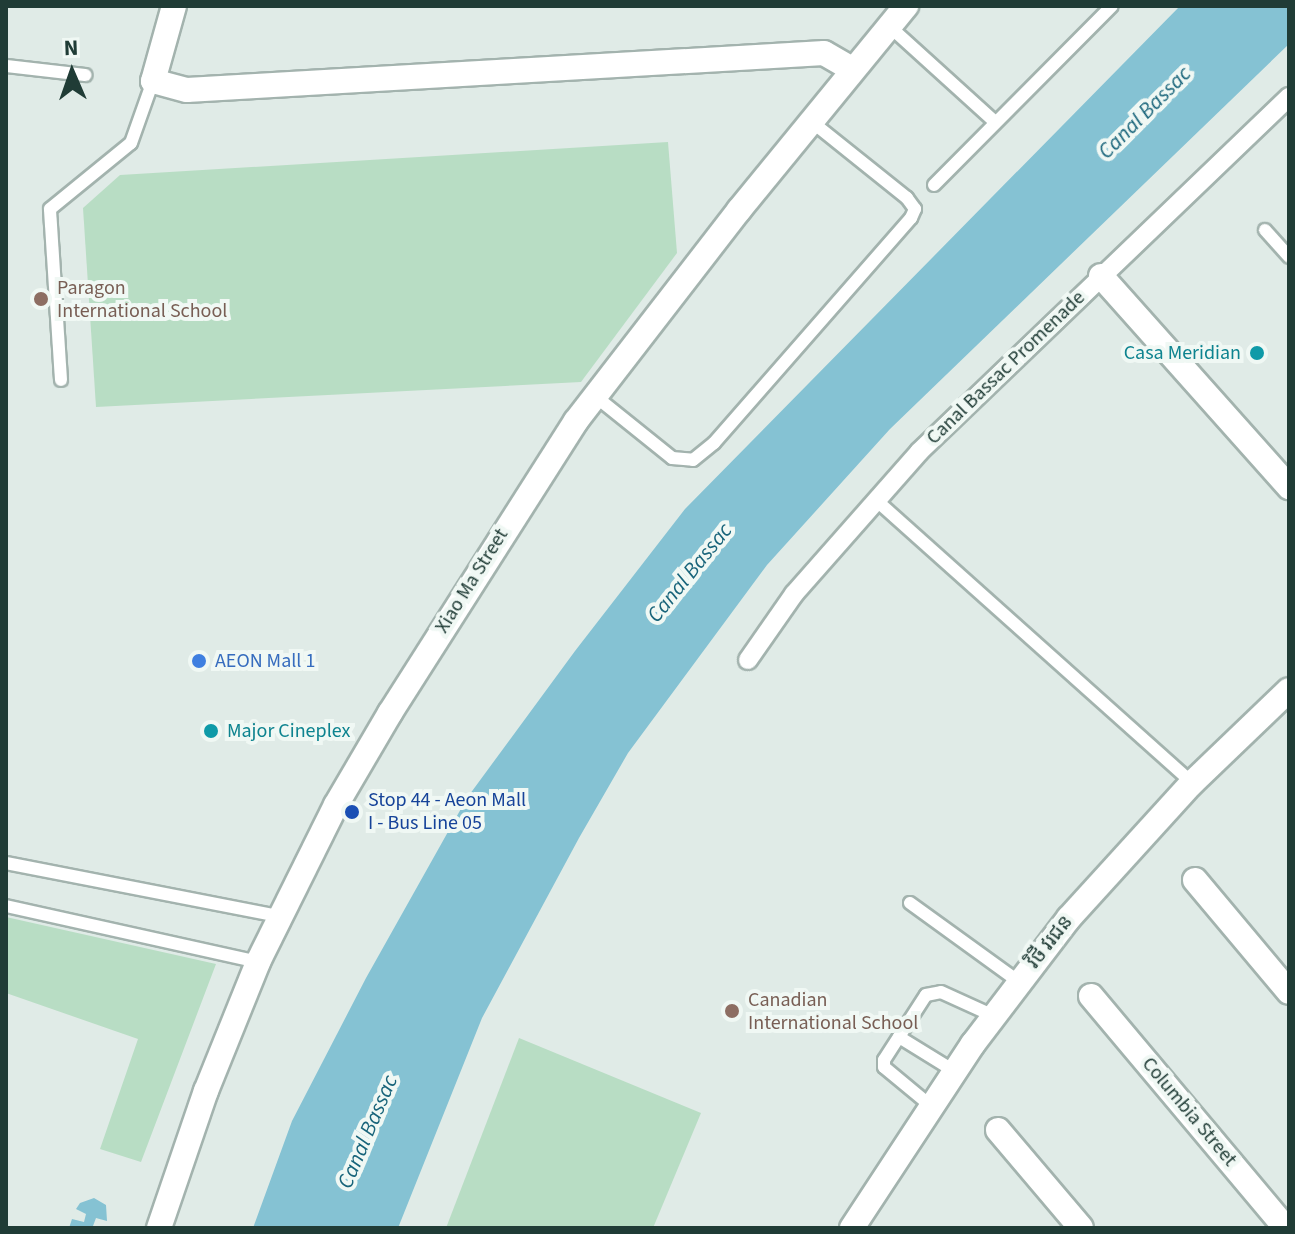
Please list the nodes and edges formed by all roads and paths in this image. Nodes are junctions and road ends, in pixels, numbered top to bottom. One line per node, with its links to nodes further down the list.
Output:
1 (174, 6): 8 (street)
2 (906, 6): 4 (street, Xiao Ma Street)
3 (1112, 6): 11 (lane)
4 (888, 25): 6 (street, Xiao Ma Street); 11 (lane)
5 (6, 66): 7 (lane)
6 (852, 69): 8 (street); 10 (street, Xiao Ma Street)
7 (85, 75)
8 (153, 81): 16 (lane)
9 (1289, 97): 15 (street, Canal Bassac Promenade)
10 (811, 121): 17 (street, Xiao Ma Street); 17 (lane)
11 (994, 121): 12 (lane)
12 (934, 185)
13 (1265, 230): 14 (lane)
14 (1289, 257)
15 (1101, 276): 18 (street); 19 (street, Canal Bassac Promenade)
16 (61, 380)
17 (595, 396): 27 (street, Xiao Ma Street)
18 (1289, 487)
19 (876, 500): 20 (street, Canal Bassac Promenade); 22 (lane)
20 (748, 660)
21 (1289, 690): 22 (street, វិថី វរជន)
22 (1192, 783): 29 (street, វិថី វរជន)
23 (6, 863): 27 (lane)
24 (1195, 880): 30 (street)
25 (910, 903): 29 (lane)
26 (6, 906): 28 (lane)
27 (279, 916): 28 (street, Xiao Ma Street)
28 (258, 962): 37 (street, Xiao Ma Street)
29 (1019, 982): 32 (street, វិថី វរជន)
30 (1289, 992)
31 (1091, 996): 40 (street, Columbia Street)
32 (994, 1016): 33 (lane); 34 (street, វិថី វរជន)
33 (899, 1037): 34 (lane); 35 (lane)
34 (954, 1071): 35 (street, វិថី វរជន)
35 (931, 1106): 38 (street, វិថី វរជន)
36 (998, 1130): 39 (street)
37 (159, 1228)
38 (852, 1228)
39 (1081, 1228)
40 (1286, 1228)

